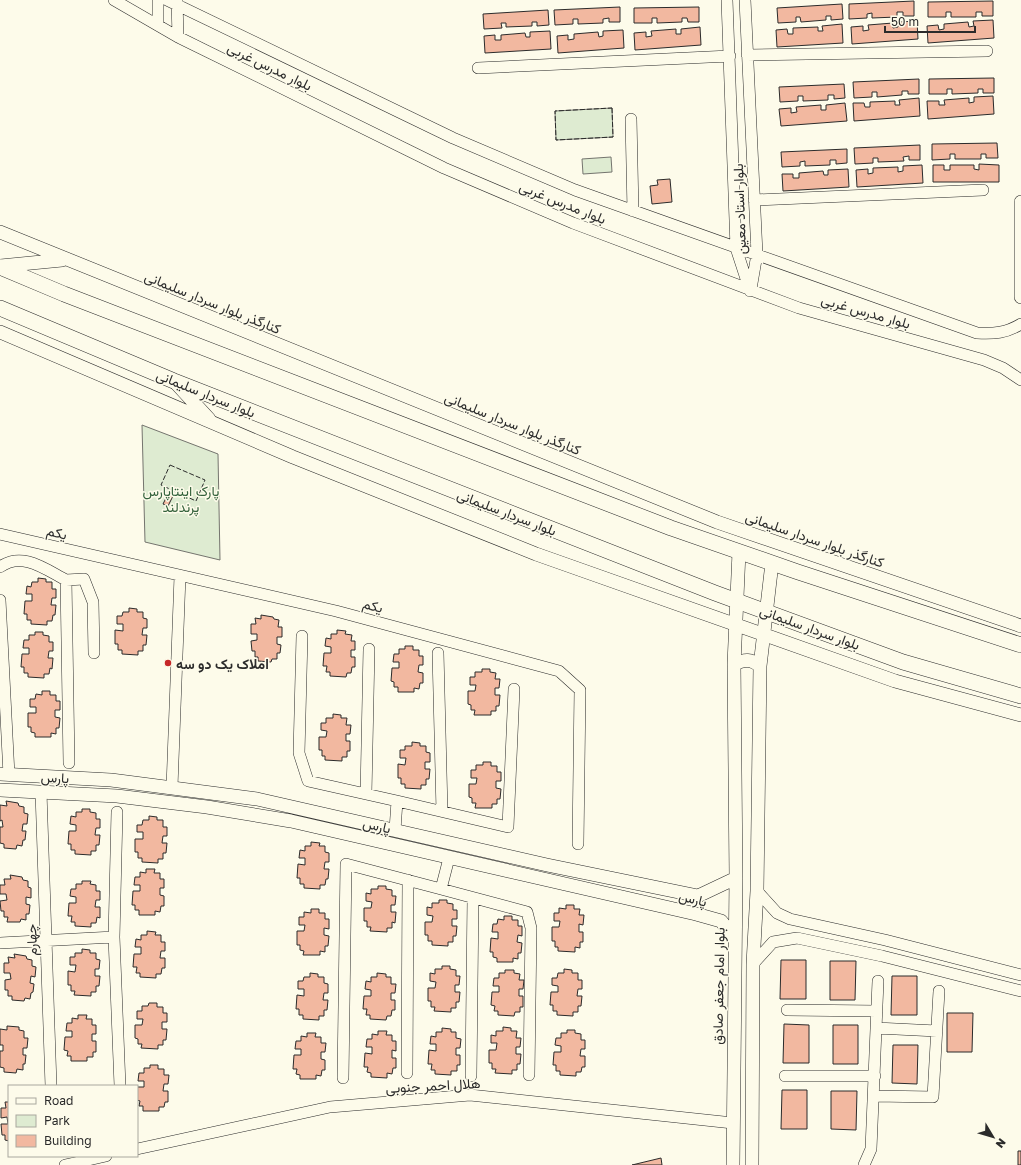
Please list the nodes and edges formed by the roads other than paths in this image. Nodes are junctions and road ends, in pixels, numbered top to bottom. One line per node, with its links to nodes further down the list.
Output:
1 (114, 0): 6 (street, بلوار مدرس غربی)
2 (158, 0): 6 (street)
3 (727, 0): 10 (street, بلوار استاد معین)
4 (745, 0): 9 (street, بلوار استاد معین)
5 (174, 2): 7 (street); 16 (street, بلوار مدرس غربی)
6 (158, 25): 7 (street, بلوار مدرس غربی)
7 (178, 37): 22 (street, بلوار مدرس غربی)
8 (987, 51): 9 (street)
9 (747, 55): 14 (street, بلوار استاد معین)
10 (730, 56): 11 (street); 18 (street, بلوار استاد معین)
11 (478, 68)
12 (631, 119): 16 (street)
13 (983, 190): 14 (street)
14 (754, 200): 19 (street, بلوار استاد معین)
15 (1021, 202): 23 (street)
16 (633, 211): 18 (street, بلوار مدرس غربی)
17 (0, 232): 20 (street, کنارگذر بلوار سردار سلیمانی)
18 (736, 248): 19 (street, بلوار مدرس غربی); 22 (street, بلوار استاد معین)
19 (757, 254): 22 (street, بلوار استاد معین); 25 (street, بلوار مدرس غربی)
20 (63, 259): 21 (street); 36 (street, کنارگذر بلوار سردار سلیمانی)
21 (0, 267): 31 (main road)
22 (750, 291): 27 (street, بلوار مدرس غربی)
23 (1021, 297)
24 (0, 308): 28 (main road, بلوار سردار سلیمانی)
25 (1021, 324)
26 (0, 332): 29 (street)
27 (1021, 380)
28 (174, 381): 29 (street); 38 (main road, بلوار سردار سلیمانی)
29 (212, 422): 42 (street)
30 (0, 534): 34 (street, یکم)
31 (739, 552): 32 (main road); 38 (street, بلوار امام جعفر صادق)
32 (772, 562): 39 (street); 40 (main road)
33 (0, 567): 35 (street)
34 (180, 576): 57 (street); 66 (street, یکم)
35 (66, 580): 47 (street); 55 (street)
36 (941, 598): 40 (street); 41 (street, کنارگذر بلوار سردار سلیمانی)
37 (0, 600): 51 (street)
38 (738, 602): 39 (main road, بلوار سردار سلیمانی); 42 (street, بلوار امام جعفر صادق)
39 (768, 611): 43 (street); 53 (main road, بلوار سردار سلیمانی)
40 (917, 611): 45 (main road)
41 (1018, 623)
42 (735, 624): 43 (street); 49 (street, بلوار امام جعفر صادق)
43 (764, 634): 50 (street); 54 (street)
44 (302, 636): 60 (street)
45 (1021, 645)
46 (369, 649): 60 (street)
47 (94, 653)
48 (438, 653): 63 (street)
49 (734, 664): 50 (street); 68 (street, بلوار امام جعفر صادق)
50 (760, 666): 71 (street)
51 (2, 681): 56 (street)
52 (514, 689): 63 (street)
53 (1021, 696)
54 (1021, 715)
55 (69, 762)
56 (4, 774): 57 (street, پارس)
57 (172, 787): 62 (street); 65 (street, پارس)
58 (0, 790): 59 (street, پارس)
59 (41, 792): 62 (street, پارس); 77 (street, چهارم)
60 (366, 794): 61 (street)
61 (397, 801): 63 (street); 65 (street)
62 (171, 802): 67 (street, پارس)
63 (442, 811)
64 (116, 812): 75 (street)
65 (395, 830): 72 (street, پارس)
66 (578, 844)
67 (449, 858): 70 (street); 74 (street, پارس)
68 (736, 878): 72 (street, پارس); 76 (street, بلوار امام جعفر صادق)
69 (408, 880): 70 (street); 88 (street); 93 (street)
70 (441, 889): 73 (street)
71 (757, 891): 79 (street); 80 (street)
72 (698, 896): 74 (street)
73 (473, 898): 89 (street); 90 (street)
74 (696, 914): 76 (street, پارس)
75 (114, 937): 77 (street); 95 (street)
76 (735, 938): 97 (street, بلوار امام جعفر صادق)
77 (46, 940): 78 (street); 94 (street, چهارم)
78 (0, 943)
79 (753, 964): 83 (street); 102 (street)
80 (1021, 975)
81 (878, 981): 85 (street)
82 (939, 991): 87 (street)
83 (1021, 991)
84 (787, 1010): 85 (street)
85 (877, 1011): 86 (street)
86 (876, 1028): 87 (street); 92 (street)
87 (937, 1031): 96 (street)
88 (407, 1073)
89 (529, 1075)
90 (470, 1076)
91 (785, 1076): 92 (street)
92 (875, 1076): 96 (street)
93 (343, 1078)
94 (51, 1085)
95 (120, 1085)
96 (875, 1096): 103 (street)
97 (733, 1123): 98 (street, هلال احمر جنوبی); 101 (street, بلوار امام جعفر صادق)
98 (138, 1149)
99 (101, 1157): 100 (street)
100 (65, 1165)
101 (733, 1165)
102 (752, 1165)
103 (864, 1165)

